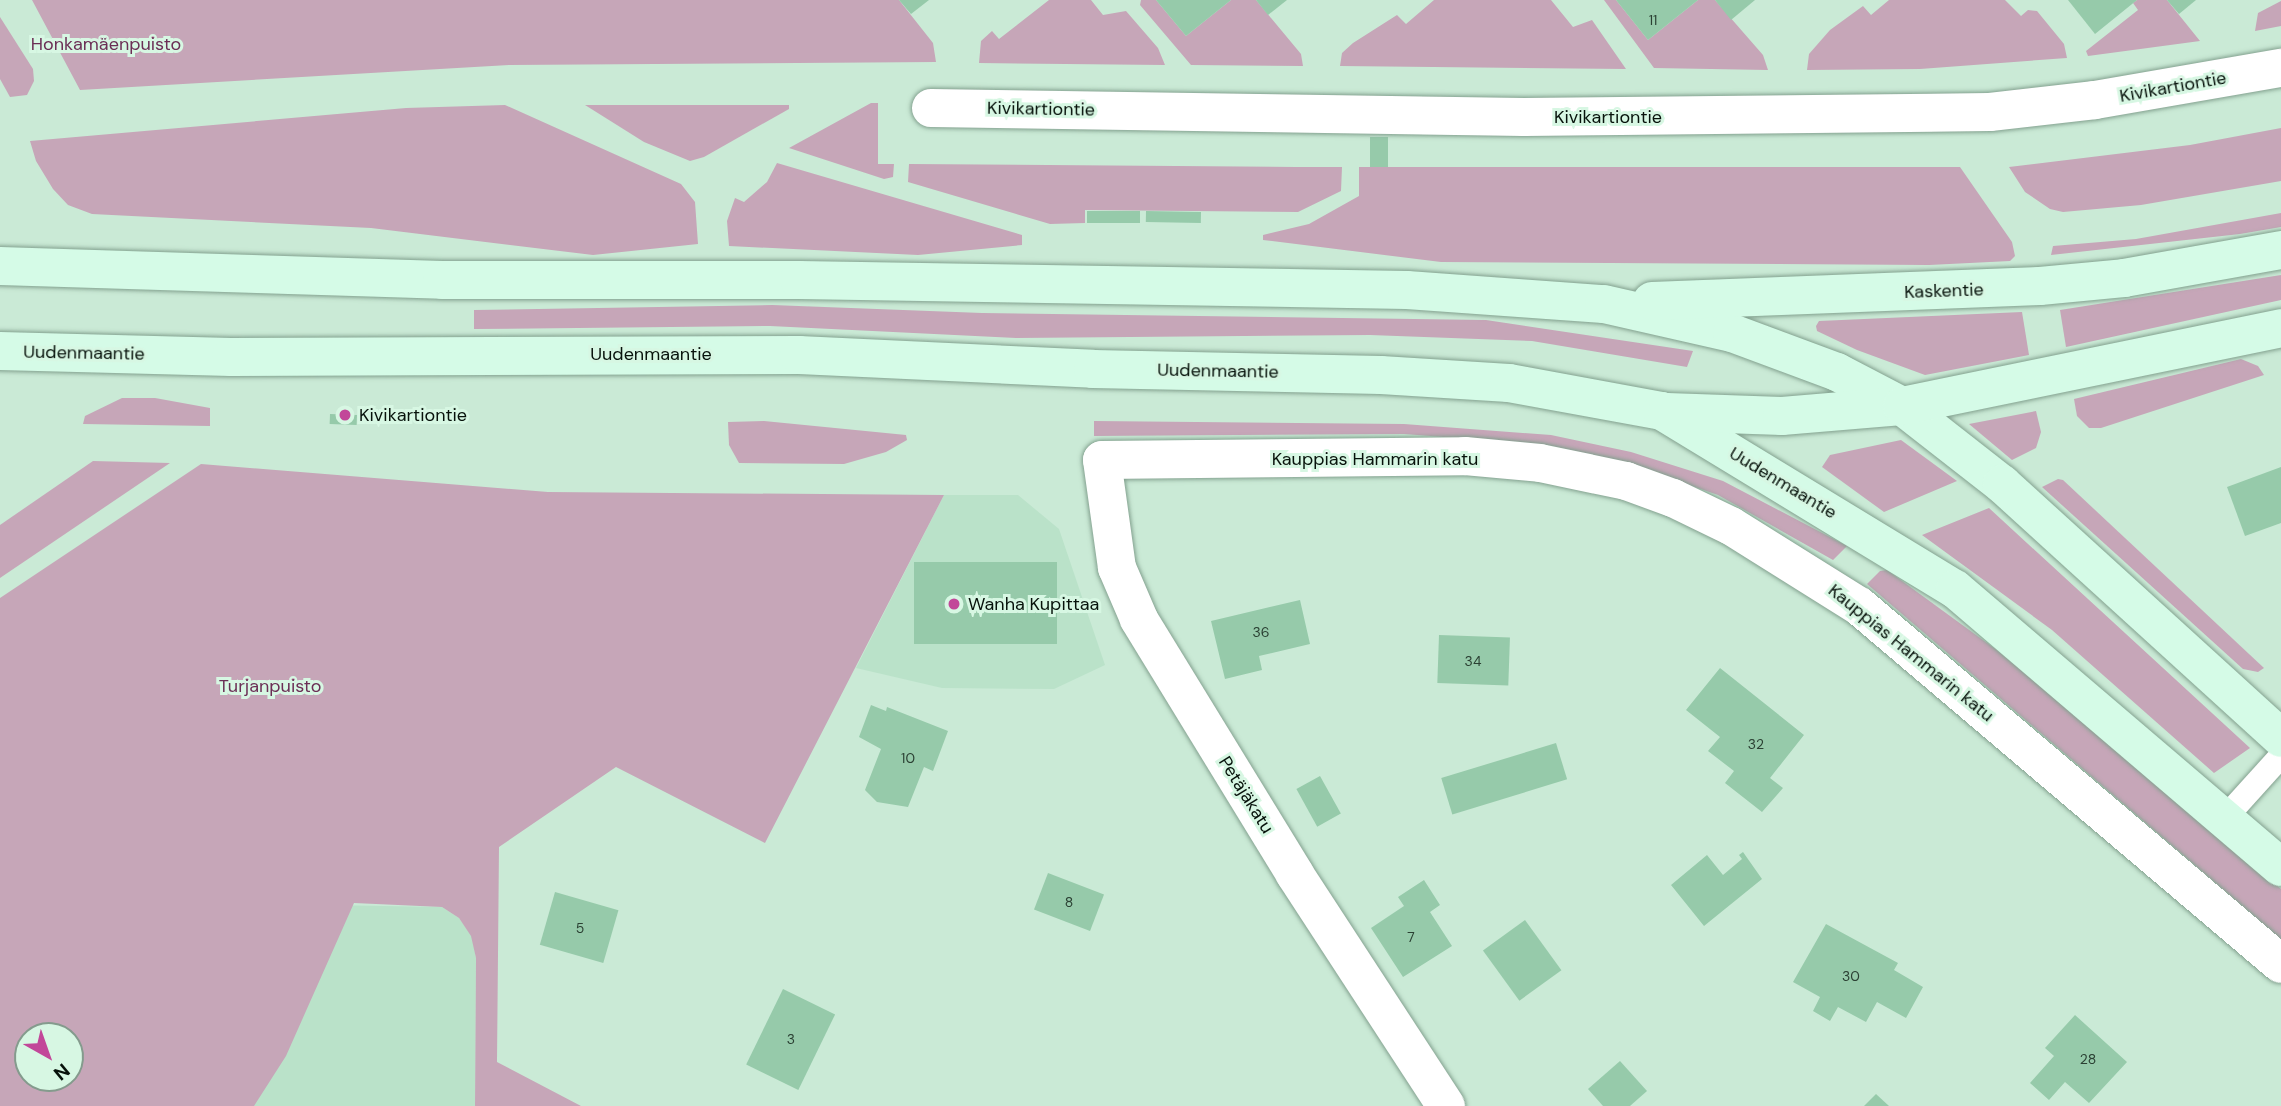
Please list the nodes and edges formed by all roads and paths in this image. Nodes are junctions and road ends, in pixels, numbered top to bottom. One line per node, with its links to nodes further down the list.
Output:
1 (2281, 68): 2 (street, Kivikartiontie)
2 (931, 108)
3 (2281, 250): 5 (main road, Kaskentie)
4 (0, 266): 5 (main road)
5 (1604, 303): 8 (main road)
6 (2281, 328): 8 (main road)
7 (0, 351): 9 (main road, Uudenmaantie)
8 (1902, 406): 9 (main road); 11 (main road)
9 (1662, 411): 13 (main road, Uudenmaantie)
10 (1102, 460): 15 (street, Kauppias Hammarin katu); 16 (street, Petäjäkatu)
11 (2281, 738)
12 (2281, 756): 13 (lane)
13 (2224, 819): 14 (main road, Uudenmaantie)
14 (2281, 867)
15 (2281, 964)
16 (1446, 1106)

